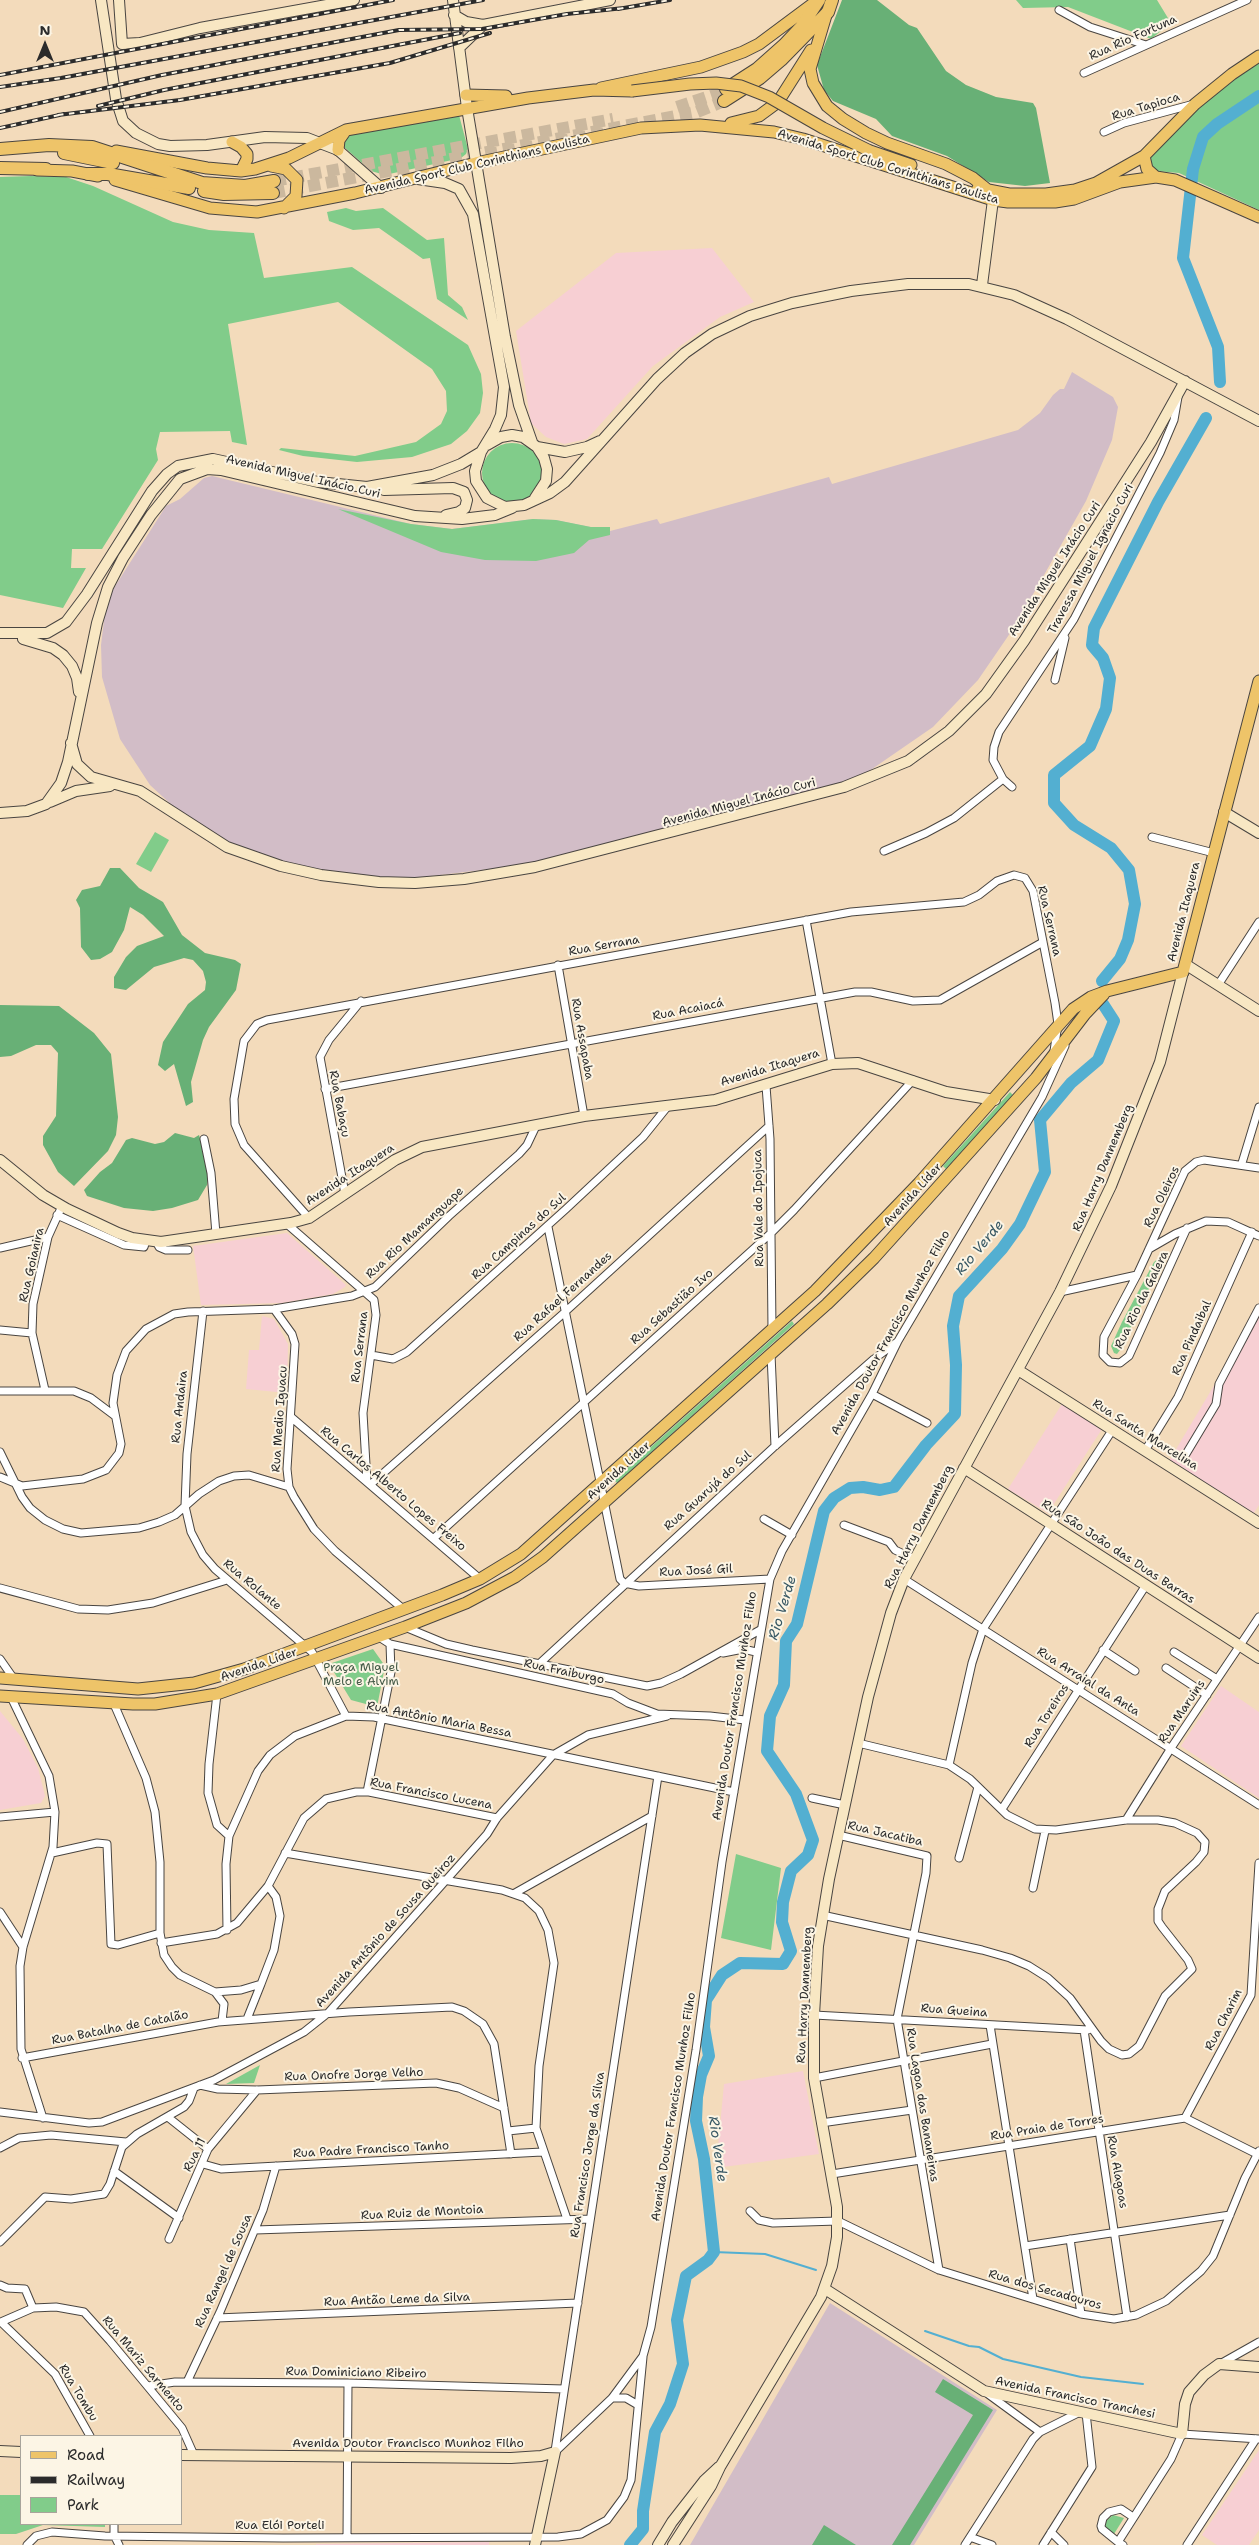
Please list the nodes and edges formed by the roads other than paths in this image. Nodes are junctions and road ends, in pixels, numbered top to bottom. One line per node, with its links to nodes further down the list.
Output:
1 (101, 0): 25 (street)
2 (119, 0): 3 (street)
3 (354, 0)
4 (453, 0): 10 (street)
5 (610, 0): 11 (street)
6 (819, 0): 8 (highway); 17 (main road, Avenida Sport Club Corinthians Paulista)
7 (1246, 0): 13 (street, Rua Rio Fortuna)
8 (830, 6): 12 (main road)
9 (1059, 10): 13 (street)
10 (454, 15): 11 (street); 14 (street)
11 (483, 25): 14 (street)
12 (818, 38): 22 (main road); 45 (main road)
13 (1146, 45): 16 (street, Rua Rio Fortuna)
14 (459, 48): 18 (street)
15 (1259, 56): 20 (main road, Avenida Sport Club Corinthians Paulista)
16 (1084, 73)
17 (594, 90): 19 (main road, Avenida Sport Club Corinthians Paulista); 45 (main road, Avenida Sport Club Corinthians Paulista, bridge)
18 (466, 95): 19 (main road); 21 (street)
19 (528, 98): 21 (main road, Avenida Sport Club Corinthians Paulista)
20 (1195, 104): 24 (street, Rua Tapioca); 31 (main road, Avenida Sport Club Corinthians Paulista)
21 (467, 108): 23 (main road, Avenida Sport Club Corinthians Paulista); 32 (street)
22 (700, 125): 32 (main road, Avenida Sport Club Corinthians Paulista); 45 (main road, Avenida Sport Club Corinthians Paulista)
23 (346, 130): 26 (main road, Avenida Sport Club Corinthians Paulista); 29 (main road)
24 (1104, 132)
25 (232, 142): 26 (street); 37 (main road)
26 (319, 142): 29 (street); 34 (main road, Avenida Sport Club Corinthians Paulista)
27 (92, 147): 28 (highway, Avenida Sport Club Corinthians Paulista); 37 (main road, Avenida Sport Club Corinthians Paulista); 43 (highway, Avenida Sport Club Corinthians Paulista)
28 (0, 149)
29 (338, 150): 44 (street)
30 (0, 156): 43 (highway, Avenida Sport Club Corinthians Paulista)
31 (1144, 156): 33 (main road, Avenida Sport Club Corinthians Paulista); 40 (main road)
32 (476, 163): 41 (main road, Avenida Sport Club Corinthians Paulista); 53 (street)
33 (1128, 165): 42 (main road); 45 (main road, Avenida Sport Club Corinthians Paulista)
34 (269, 166): 37 (main road, Avenida Sport Club Corinthians Paulista); 46 (main road)
35 (0, 168): 36 (highway)
36 (46, 169): 38 (main road, Avenida Sport Club Corinthians Paulista); 39 (main road, Avenida Sport Club Corinthians Paulista)
37 (241, 171)
38 (0, 173)
39 (88, 174): 43 (highway); 46 (main road, Avenida Sport Club Corinthians Paulista)
40 (1156, 177): 42 (main road, Avenida Sport Club Corinthians Paulista); 47 (main road, Avenida Sport Club Corinthians Paulista)
41 (416, 179): 44 (main road, Avenida Sport Club Corinthians Paulista); 54 (street)
42 (1134, 179): 45 (main road, Avenida Sport Club Corinthians Paulista)
43 (189, 188)
44 (381, 188): 46 (main road, Avenida Sport Club Corinthians Paulista)
45 (992, 196): 48 (street)
46 (284, 208)
47 (1259, 217)
48 (982, 285): 49 (street, Avenida Miguel Inácio Curi); 52 (street, Avenida Miguel Inácio Curi)
49 (1185, 381): 50 (street, Avenida Miguel Inácio Curi); 51 (street, Avenida Miguel Inácio Curi)
50 (1178, 395): 60 (street, Travessa Miguel Ignacio Curi); 67 (street, Avenida Miguel Inácio Curi)
51 (1259, 421)
52 (607, 437): 53 (street, Avenida Miguel Inácio Curi); 56 (street, Avenida Miguel Inácio Curi)
53 (535, 445): 54 (street); 56 (street)
54 (483, 449): 55 (street, Avenida Miguel Inácio Curi); 57 (street)
55 (367, 487): 58 (street); 59 (street, Avenida Miguel Inácio Curi)
56 (532, 500): 57 (street, Avenida Miguel Inácio Curi)
57 (515, 507): 58 (street, Avenida Miguel Inácio Curi)
58 (415, 516): 64 (street, Avenida Miguel Inácio Curi)
59 (0, 633): 64 (street)
60 (1065, 635): 61 (street); 66 (street, Travessa Miguel Ignacio Curi)
61 (1055, 680)
62 (1259, 681): 63 (main road, Avenida Itaquera)
63 (1257, 700): 70 (main road, Avenida Itaquera)
64 (79, 706): 65 (street, Avenida Miguel Inácio Curi)
65 (71, 743): 67 (street, Avenida Miguel Inácio Curi); 69 (street)
66 (1003, 779): 68 (street, Travessa Miguel Ignacio Curi); 74 (street)
67 (124, 786): 69 (street, Avenida Miguel Inácio Curi)
68 (1012, 787)
69 (46, 804): 71 (street, Avenida Miguel Inácio Curi)
70 (1224, 812): 72 (street); 75 (main road, Avenida Itaquera)
71 (0, 813)
72 (1259, 833)
73 (1152, 837): 75 (street)
74 (884, 851)
75 (1214, 853): 80 (main road, Avenida Itaquera)
76 (806, 920): 78 (street, Rua Serrana); 79 (street, Rua Serrana); 83 (street)
77 (1259, 922): 81 (street)
78 (1043, 942): 83 (street, Rua Acaiacá); 86 (street, Rua Serrana)
79 (558, 965): 84 (street, Rua Serrana); 88 (street, Rua Assapaba)
80 (1184, 968): 81 (street); 82 (main road, Avenida Itaquera); 122 (street, Rua Harry Dannemberg)
81 (1218, 985): 85 (street)
82 (1107, 991): 86 (main road, Avenida Itaquera); 87 (main road, Avenida Líder)
83 (819, 997): 88 (street, Rua Acaiacá); 90 (street)
84 (361, 1001): 94 (street, Rua Babaçu); 107 (street, Rua Serrana)
85 (1259, 1011)
86 (1060, 1022): 87 (street); 89 (street, Avenida Doutor Francisco Munhoz Filho); 95 (main road, Avenida Itaquera)
87 (1068, 1037): 89 (main road, Avenida Líder); 91 (street, Avenida Doutor Francisco Munhoz Filho)
88 (571, 1044): 94 (street, Rua Acaiacá); 98 (street, Rua Assapaba)
89 (1054, 1056): 91 (street, Avenida Doutor Francisco Munhoz Filho); 131 (main road, Avenida Líder)
90 (832, 1064): 92 (street, Avenida Itaquera); 93 (street, Avenida Itaquera)
91 (1052, 1076): 130 (street, Avenida Doutor Francisco Munhoz Filho)
92 (913, 1080): 95 (street, Avenida Itaquera); 112 (street, Rua Sebastião Ivo)
93 (766, 1086): 96 (street, Avenida Itaquera); 100 (street, Rua Vale do Ipojuca)
94 (325, 1089): 105 (street, Rua Babaçu)
95 (995, 1100): 128 (main road, Avenida Líder)
96 (668, 1106): 98 (street, Avenida Itaquera); 109 (street, Rua Campinas do Sul)
97 (1259, 1108): 103 (street)
98 (584, 1116): 99 (street, Avenida Itaquera)
99 (536, 1126): 105 (street, Avenida Itaquera); 121 (street, Rua Rio Mamanguape)
100 (769, 1126): 112 (street, Rua Vale do Ipojuca); 126 (street, Rua Rafael Fernandes)
101 (204, 1139): 113 (street)
102 (0, 1160): 106 (street, Avenida Itaquera)
103 (1242, 1163): 104 (street, Rua Oleiros); 118 (street, Rua Oleiros)
104 (1259, 1168)
105 (345, 1194): 107 (street, Avenida Itaquera)
106 (59, 1210): 115 (street, Rua Goianira); 116 (street, Avenida Itaquera)
107 (308, 1218): 108 (street, Avenida Itaquera)
108 (288, 1224): 113 (street, Avenida Itaquera); 121 (street, Rua Serrana)
109 (548, 1227): 126 (street); 132 (street, Rua Campinas do Sul)
110 (1187, 1228): 111 (street); 118 (street); 120 (street, Rua Rio da Galera)
111 (1252, 1232): 114 (street); 143 (street, Rua Pindaibal)
112 (771, 1233): 128 (street, Rua Vale do Ipojuca); 137 (street, Rua Sebastião Ivo)
113 (216, 1234): 116 (street, Avenida Itaquera)
114 (1259, 1236)
115 (48, 1237): 117 (street); 129 (street, Rua Goianira)
116 (151, 1241): 119 (street)
117 (0, 1248)
118 (1149, 1249): 120 (street, Rua Oleiros)
119 (188, 1250)
120 (1137, 1276): 122 (street)
121 (366, 1291): 124 (street, Rua Rio Mamanguape); 132 (street, Rua Serrana)
122 (1060, 1292): 133 (street, Rua Harry Dannemberg)
123 (1259, 1308): 145 (street)
124 (274, 1309): 125 (street, Rua Rio Mamanguape); 139 (street, Rua Medio Iguacu)
125 (202, 1311): 138 (street, Rua Rio Mamanguape); 153 (street, Rua Andaira)
126 (565, 1312): 137 (street); 149 (street, Rua Rafael Fernandes)
127 (0, 1330): 129 (street)
128 (772, 1330): 150 (main road, Avenida Líder)
129 (32, 1333): 134 (street, Rua Goianira)
130 (898, 1341): 136 (street, Avenida Doutor Francisco Munhoz Filho); 142 (street, Rua Guarujá do Sul)
131 (771, 1354): 142 (street); 152 (main road, Avenida Líder)
132 (371, 1355): 149 (street, Rua Serrana)
133 (1018, 1370): 141 (street, Rua Santa Marcelina); 146 (street, Rua Harry Dannemberg)
134 (45, 1390): 135 (street); 138 (street)
135 (0, 1391)
136 (872, 1394): 140 (street); 158 (street, Avenida Doutor Francisco Munhoz Filho)
137 (583, 1402): 150 (street); 159 (street, Rua Sebastião Ivo)
138 (115, 1416): 148 (street, Rua Rio Mamanguape)
139 (291, 1417): 149 (street, Rua Carlos Alberto Lopes Freixo); 151 (street, Rua Medio Iguacu)
140 (927, 1423)
141 (1113, 1430): 143 (street, Rua Santa Marcelina); 157 (street)
142 (775, 1446): 165 (street, Rua Guarujá do Sul)
143 (1146, 1450): 155 (street, Rua Santa Marcelina)
144 (0, 1452): 148 (street)
145 (1186, 1454)
146 (964, 1468): 157 (street, Rua São João das Duas Barras); 160 (street, Rua Harry Dannemberg)
147 (0, 1477): 148 (street)
148 (14, 1483): 153 (street)
149 (369, 1483): 159 (street, Rua Carlos Alberto Lopes Freixo)
150 (600, 1484): 152 (street); 161 (main road, Avenida Líder)
151 (289, 1487): 153 (street); 168 (street, Rua Medio Iguacu)
152 (603, 1503): 165 (street); 170 (main road, Avenida Líder)
153 (185, 1506): 164 (street, Rua Rolante)
154 (764, 1519): 158 (street)
155 (1259, 1523)
156 (844, 1525): 160 (street)
157 (1052, 1525): 166 (street, Rua São João das Duas Barras); 171 (street)
158 (792, 1535): 162 (street, Avenida Doutor Francisco Munhoz Filho)
159 (434, 1538): 161 (street, Rua Carlos Alberto Lopes Freixo)
160 (914, 1559): 163 (street, Rua Harry Dannemberg)
161 (480, 1579): 168 (main road, Avenida Líder)
162 (770, 1579): 165 (street, Rua José Gil); 172 (street, Avenida Doutor Francisco Munhoz Filho)
163 (904, 1579): 171 (street, Rua Arraial da Anta); 200 (street, Rua Harry Dannemberg)
164 (227, 1580): 167 (street); 175 (street, Rua Rolante)
165 (624, 1583): 184 (street, Rua Guarujá do Sul)
166 (1146, 1585): 176 (street, Rua São João das Duas Barras); 177 (street, Rua Toreiros)
167 (0, 1588)
168 (403, 1609): 175 (main road, Avenida Líder)
169 (1259, 1617): 176 (street, Rua Maruins)
170 (405, 1628): 173 (main road, Avenida Líder); 184 (street, Rua Fraiburgo)
171 (983, 1629): 191 (street, Rua Arraial da Anta); 203 (street)
172 (760, 1630): 178 (street, Avenida Doutor Francisco Munhoz Filho); 180 (street, Rua Fraiburgo)
173 (379, 1637): 174 (street, Rua Fraiburgo); 182 (main road, Avenida Líder)
174 (390, 1644): 197 (street, Rua Fraiburgo); 198 (street)
175 (305, 1645): 182 (street, Rua Rolante); 190 (main road, Avenida Líder)
176 (1240, 1646): 181 (street, Rua São João das Duas Barras); 188 (street, Rua Maruins)
177 (1103, 1650): 186 (street); 191 (street, Rua Toreiros)
178 (756, 1652): 180 (street, Rua Fraiburgo); 199 (street, Avenida Doutor Francisco Munhoz Filho)
179 (1174, 1652): 188 (street)
180 (711, 1658): 184 (street, Rua Fraiburgo)
181 (1259, 1658)
182 (316, 1659): 192 (main road, Avenida Líder); 196 (street, Rua Rolante)
183 (0, 1660): 189 (street)
184 (539, 1664)
185 (1166, 1668): 193 (street)
186 (1135, 1671)
187 (0, 1678): 189 (main road, Avenida Líder)
188 (1218, 1679): 193 (street, Rua Maruins)
189 (14, 1680): 190 (main road, Avenida Líder)
190 (88, 1686): 194 (main road)
191 (1077, 1689): 201 (street, Rua Arraial da Anta); 211 (street, Rua Toreiros)
192 (217, 1694): 195 (main road, Avenida Líder); 219 (street)
193 (1207, 1695): 201 (street, Rua Maruins)
194 (5, 1696): 195 (main road, Avenida Líder); 212 (street)
195 (114, 1704): 233 (street)
196 (346, 1716): 198 (street, Rua Antônio Maria Bessa); 219 (street, Rua Antônio Maria Bessa)
197 (667, 1716): 199 (street, Rua Fraiburgo); 202 (street, Avenida Antônio de Sousa Queiroz)
198 (383, 1719): 202 (street, Rua Antônio Maria Bessa); 206 (street)
199 (745, 1720): 207 (street, Avenida Doutor Francisco Munhoz Filho)
200 (858, 1743): 203 (street); 209 (street, Rua Harry Dannemberg)
201 (1171, 1748): 210 (street, Rua Arraial da Anta); 216 (street, Rua Maruins)
202 (552, 1755): 204 (street, Rua Antônio Maria Bessa); 215 (street, Avenida Antônio de Sousa Queiroz)
203 (950, 1765): 205 (street)
204 (658, 1776): 207 (street, Rua Antônio Maria Bessa); 213 (street, Rua Francisco Jorge da Silva)
205 (978, 1787): 211 (street); 223 (street)
206 (367, 1792): 215 (street, Rua Francisco Lucena); 221 (street, Rua Francisco Lucena)
207 (734, 1792): 300 (street, Avenida Doutor Francisco Munhoz Filho)
208 (812, 1798): 209 (street)
209 (845, 1805): 218 (street, Rua Harry Dannemberg)
210 (1259, 1805)
211 (1002, 1809): 217 (street)
212 (55, 1812): 214 (street); 220 (street)
213 (652, 1816): 228 (street); 281 (street, Rua Francisco Jorge da Silva)
214 (0, 1817)
215 (497, 1818): 225 (street, Avenida Antônio de Sousa Queiroz)
216 (1126, 1820): 217 (street); 247 (street)
217 (1045, 1831): 227 (street)
218 (838, 1835): 222 (street, Rua Jacatiba); 231 (street, Rua Harry Dannemberg)
219 (229, 1836): 232 (street, Rua Antônio Maria Bessa)
220 (52, 1853): 233 (street); 236 (street)
221 (285, 1853): 225 (street); 226 (street, Rua Francisco Lucena)
222 (926, 1856): 234 (street, Rua Lagoa das Bananeiras)
223 (959, 1858)
224 (1259, 1864): 229 (street, Rua Charim)
225 (446, 1880): 228 (street); 241 (street, Avenida Antônio de Sousa Queiroz)
226 (268, 1886): 232 (street, Rua Francisco Lucena); 237 (street)
227 (1033, 1888)
228 (515, 1893): 262 (street)
229 (1258, 1903): 239 (street, Rua Charim)
230 (0, 1912): 236 (street)
231 (822, 1915): 234 (street); 242 (street, Rua Harry Dannemberg)
232 (228, 1930): 235 (street, Rua Francisco Lucena)
233 (160, 1933): 235 (street)
234 (913, 1935): 244 (street, Rua Lagoa das Bananeiras); 247 (street)
235 (161, 1943): 238 (street)
236 (23, 1947): 250 (street)
237 (261, 1984): 238 (street); 243 (street)
238 (215, 1992): 245 (street)
239 (1251, 1995): 240 (street); 260 (street, Rua Charim)
240 (1259, 1999)
241 (328, 2013): 243 (street, Rua Batalha de Catalão); 253 (street, Avenida Antônio de Sousa Queiroz); 255 (street, Rua Batalha de Catalão)
242 (814, 2015): 244 (street, Rua Gueina); 252 (street, Rua Harry Dannemberg)
243 (247, 2018): 245 (street, Rua Batalha de Catalão)
244 (897, 2019): 246 (street, Rua Gueina); 251 (street, Rua Lagoa das Bananeiras)
245 (222, 2021): 250 (street, Rua Batalha de Catalão)
246 (990, 2025): 248 (street, Rua Gueina); 249 (street)
247 (1093, 2029): 248 (street, Rua Gueina)
248 (1084, 2030): 264 (street, Rua Alagoas)
249 (992, 2044): 251 (street); 266 (street)
250 (22, 2058): 258 (street)
251 (905, 2062): 252 (street); 256 (street, Rua Lagoa das Bananeiras)
252 (814, 2078): 261 (street, Rua Harry Dannemberg)
253 (197, 2086): 254 (street, Rua Onofre Jorge Velho); 258 (street, Avenida Antônio de Sousa Queiroz); 259 (street)
254 (257, 2090): 255 (street, Rua Onofre Jorge Velho); 268 (street, Rua 11)
255 (504, 2108): 263 (street, Rua Batalha de Catalão)
256 (912, 2110): 261 (street); 272 (street, Rua Lagoa das Bananeiras)
257 (0, 2112): 258 (street, Avenida Antônio de Sousa Queiroz)
258 (43, 2118)
259 (169, 2118): 265 (street); 268 (street)
260 (1185, 2118): 264 (street, Rua Praia de Torres); 270 (street)
261 (821, 2122): 276 (street, Rua Harry Dannemberg)
262 (536, 2128): 263 (street); 269 (street)
263 (508, 2131): 271 (street, Rua Batalha de Catalão)
264 (1098, 2132): 266 (street, Rua Praia de Torres); 284 (street, Rua Alagoas)
265 (126, 2142): 267 (street); 275 (street)
266 (1008, 2145): 272 (street, Rua Praia de Torres); 288 (street)
267 (0, 2148)
268 (208, 2149): 273 (street, Rua 11)
269 (542, 2152): 271 (street, Rua Padre Francisco Tanho); 280 (street)
270 (1258, 2153): 278 (street, Rua dos Secadouros)
271 (511, 2154): 274 (street, Rua Padre Francisco Tanho)
272 (919, 2158): 276 (street, Rua Praia de Torres); 289 (street, Rua Lagoa das Bananeiras)
273 (202, 2164): 274 (street, Rua Padre Francisco Tanho); 279 (street, Rua 11)
274 (276, 2166): 283 (street, Rua Rangel de Sousa)
275 (114, 2171): 279 (street); 287 (street)
276 (832, 2174): 282 (street, Rua Harry Dannemberg)
277 (750, 2210): 282 (street)
278 (1230, 2214): 284 (street); 296 (street, Rua dos Secadouros)
279 (179, 2218): 285 (street, Rua 11)
280 (567, 2219): 281 (street, Rua Ruiz de Montoia); 283 (street, Rua Ruiz de Montoia)
281 (590, 2219): 293 (street, Rua Francisco Jorge da Silva)
282 (838, 2221): 289 (street, Rua dos Secadouros); 291 (street, Rua Harry Dannemberg)
283 (255, 2230): 297 (street, Rua Rangel de Sousa)
284 (1115, 2231): 286 (street); 296 (street, Rua Alagoas)
285 (169, 2239)
286 (1070, 2239): 288 (street); 295 (street)
287 (0, 2242)
288 (1026, 2246): 292 (street)
289 (939, 2270): 292 (street, Rua dos Secadouros)
290 (0, 2286): 294 (street)
291 (825, 2289): 307 (street, Avenida Francisco Tranchesi); 321 (street, Rua Harry Dannemberg)
292 (1033, 2299): 295 (street, Rua dos Secadouros)
293 (578, 2303): 297 (street, Rua Antão Leme da Silva); 306 (street, Rua Francisco Jorge da Silva)
294 (32, 2308): 298 (street, Rua Mariz Sarmento); 305 (street, Rua Mariz Sarmento)
295 (1081, 2314): 296 (street, Rua dos Secadouros)
296 (1127, 2317)
297 (217, 2318): 303 (street, Rua Rangel de Sousa)
298 (1, 2322): 313 (street, Rua Tombu)
299 (1259, 2342): 301 (street)
300 (643, 2356): 308 (street, Avenida Doutor Francisco Munhoz Filho); 309 (street, Rua Elói Porteli)
301 (1219, 2364): 302 (street); 312 (street)
302 (1259, 2367)
303 (187, 2382): 304 (street, Rua Dominiciano Ribeiro); 305 (street, Rua Dominiciano Ribeiro)
304 (348, 2383): 306 (street, Rua Dominiciano Ribeiro); 320 (street)
305 (148, 2386): 319 (street, Rua Mariz Sarmento)
306 (564, 2389): 317 (street, Rua Francisco Jorge da Silva)
307 (984, 2391): 310 (street, Avenida Francisco Tranchesi); 311 (street)
308 (612, 2398): 309 (street); 317 (street, Avenida Doutor Francisco Munhoz Filho)
309 (638, 2405): 330 (street, Rua Elói Porteli)
310 (1083, 2412): 311 (street); 312 (street, Avenida Francisco Tranchesi); 326 (street)
311 (1040, 2432): 328 (street)
312 (1182, 2434): 314 (street, Avenida Francisco Tranchesi); 322 (street)
313 (89, 2435)
314 (1258, 2439): 340 (street)
315 (0, 2451): 316 (street)
316 (20, 2452)
317 (555, 2452): 320 (street, Avenida Doutor Francisco Munhoz Filho); 330 (street, Rua Francisco Jorge da Silva)
318 (182, 2455): 319 (street, Avenida Doutor Francisco Munhoz Filho)
319 (194, 2455): 320 (street, Avenida Doutor Francisco Munhoz Filho)
320 (347, 2458): 329 (street)
321 (720, 2466): 323 (street); 325 (street)
322 (1133, 2517): 331 (street); 331 (street)
323 (672, 2522): 325 (street); 334 (street)
324 (114, 2525): 327 (street)
325 (683, 2529): 335 (street)
326 (1051, 2532): 338 (street); 339 (street)
327 (114, 2535): 329 (street, Rua Elói Porteli); 332 (street, Rua Elói Porteli); 333 (street)
328 (970, 2537): 336 (street); 337 (street)
329 (347, 2538): 330 (street, Rua Elói Porteli)
330 (535, 2541)
331 (1120, 2543)
332 (28, 2544)
333 (120, 2545)
334 (658, 2545)
335 (673, 2545)
336 (965, 2545)
337 (992, 2545)
338 (1044, 2545)
339 (1064, 2545)
340 (1187, 2545)

